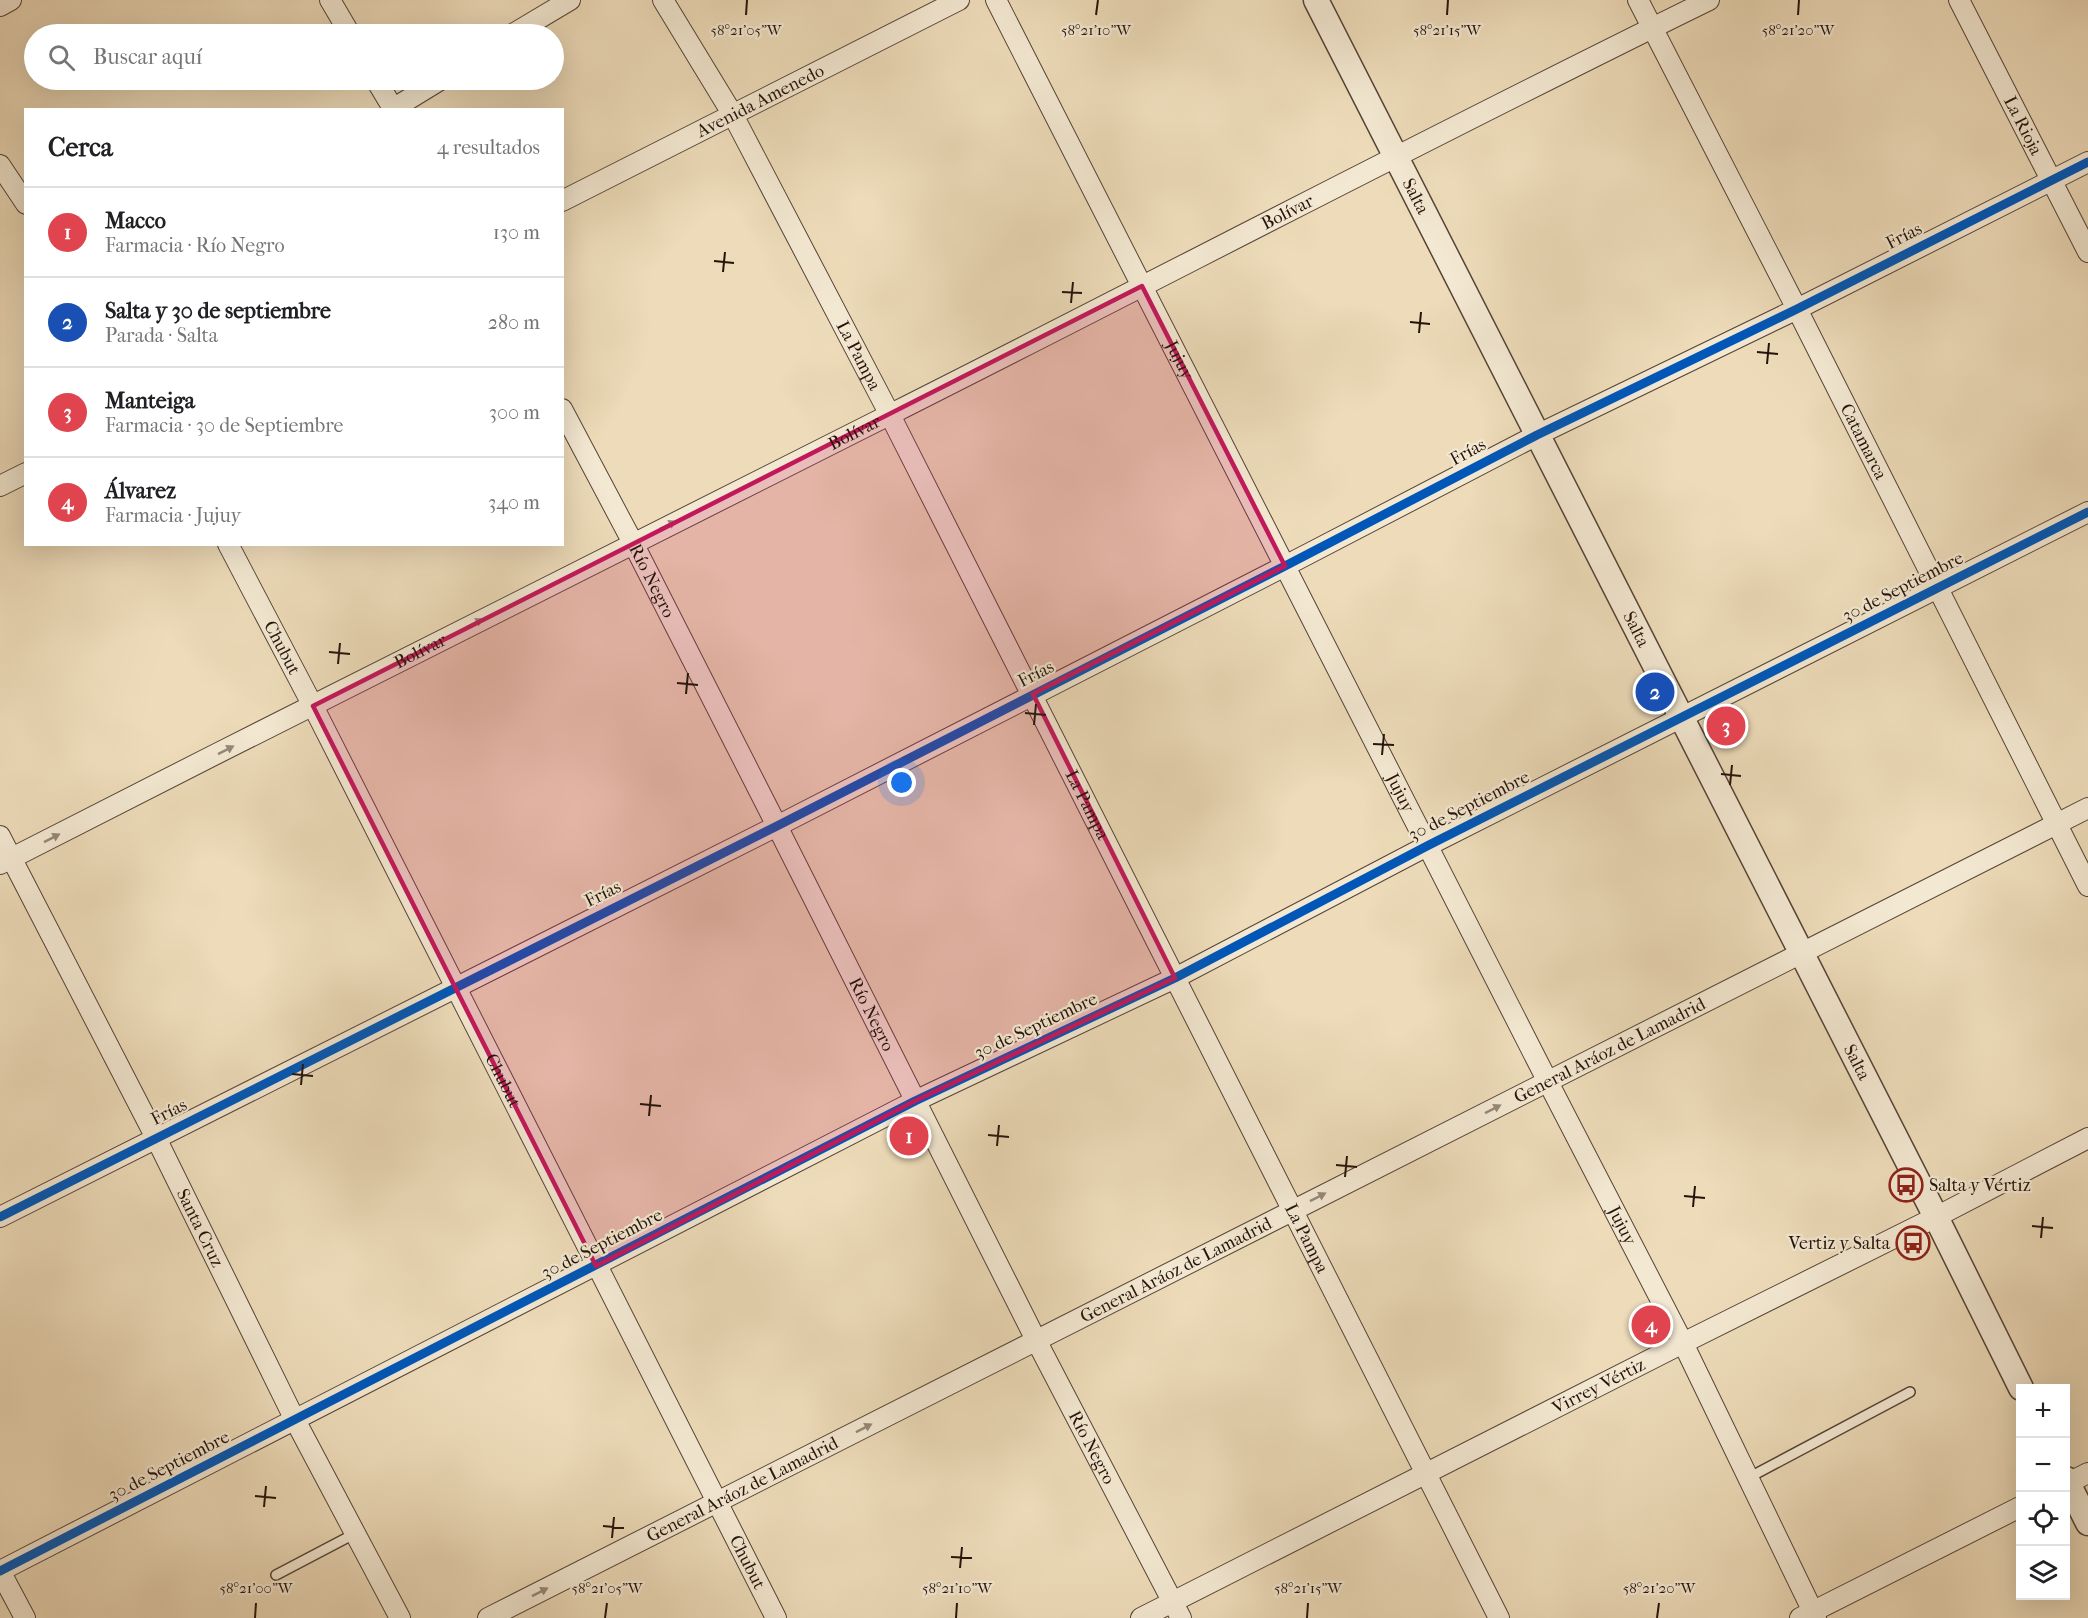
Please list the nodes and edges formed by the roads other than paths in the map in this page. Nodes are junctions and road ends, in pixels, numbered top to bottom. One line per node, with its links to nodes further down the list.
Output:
1 (11, 0): 11 (street)
2 (330, 0): 12 (street)
3 (570, 0): 13 (street)
4 (663, 0): 19 (street, La Pampa)
5 (958, 0): 19 (street, Avenida Amenedo)
6 (996, 0): 27 (street, Jujuy)
7 (1316, 0): 20 (street, Salta)
8 (1638, 0): 14 (street, Catamarca)
9 (1709, 0): 14 (street, Bolívar)
10 (1959, 0): 23 (street, La Rioja)
11 (0, 6)
12 (344, 24)
13 (530, 24)
14 (1652, 28): 20 (street, Bolívar); 28 (street, Catamarca)
15 (382, 90): 17 (street)
16 (424, 90): 18 (street)
17 (392, 108)
18 (395, 108)
19 (733, 115): 24 (street, Avenida Amenedo); 30 (street, La Pampa)
20 (1395, 157): 27 (street, Bolívar); 31 (street, Salta)
21 (2088, 162): 23 (street, Frías)
22 (0, 165): 25 (street)
23 (2051, 180): 26 (street, La Rioja); 28 (street, Frías)
24 (564, 200)
25 (24, 201)
26 (2088, 252)
27 (1142, 286): 30 (street, Bolívar); 37 (street, Jujuy)
28 (1797, 309): 31 (street, Frías); 38 (street, Catamarca)
29 (564, 413): 35 (street, Río Negro)
30 (890, 415): 35 (street, Bolívar, one-way to 30); 39 (street, La Pampa)
31 (1537, 435): 37 (street, Frías); 41 (street, Salta)
32 (24, 474): 33 (street)
33 (0, 486)
34 (2088, 512): 38 (street, 30 de Septiembre)
35 (633, 543): 40 (street, Bolívar, one-way to 35); 44 (street, Río Negro)
36 (229, 546): 40 (street, Chubut)
37 (1286, 566): 39 (street, Frías); 46 (street, Jujuy)
38 (1937, 588): 41 (street, 30 de Septiembre); 43 (street, Catamarca)
39 (1033, 694): 44 (street, Frías); 50 (street, La Pampa)
40 (313, 706): 47 (street, Bolívar, one-way to 40); 51 (street, Chubut)
41 (1681, 717): 46 (street, 30 de Septiembre); 49 (street, Salta)
42 (2088, 808): 43 (street, General Aráoz de Lamadrid)
43 (2057, 824): 48 (street, Catamarca); 49 (street, General Aráoz de Lamadrid)
44 (777, 826): 51 (street, Frías); 53 (street, Río Negro)
45 (0, 836): 47 (street, Santa Cruz)
46 (1427, 846): 50 (street, 30 de Septiembre); 52 (street, Jujuy)
47 (6, 861): 54 (street, Santa Cruz)
48 (2088, 886)
49 (1801, 952): 52 (street, General Aráoz de Lamadrid); 58 (street, Salta)
50 (1175, 978): 53 (street, 30 de Septiembre); 56 (street, La Pampa)
51 (456, 986): 54 (street, Frías); 59 (street, Chubut)
52 (1548, 1082): 56 (street, General Aráoz de Lamadrid, one-way to 52); 61 (street, Jujuy)
53 (915, 1101): 59 (street, 30 de Septiembre); 60 (street, Río Negro)
54 (156, 1138): 57 (street, Frías); 64 (street, Santa Cruz)
55 (2088, 1138): 58 (street, Virrey Vértiz)
56 (1292, 1210): 60 (street, General Aráoz de Lamadrid); 65 (street, La Pampa)
57 (0, 1217)
58 (1936, 1217): 61 (street, Virrey Vértiz); 62 (street, Salta)
59 (596, 1266): 64 (street, 30 de Septiembre); 68 (street, Chubut)
60 (1036, 1340): 68 (street, General Aráoz de Lamadrid, one-way to 60); 74 (street, Río Negro)
61 (1683, 1343): 65 (street, Virrey Vértiz); 66 (street, Jujuy)
62 (2019, 1384)
63 (1910, 1392): 66 (lane)
64 (295, 1420): 71 (street, Santa Cruz); 72 (street, 30 de Septiembre)
65 (1426, 1473): 74 (street, Virrey Vértiz); 81 (street, La Pampa)
66 (1748, 1478): 75 (street, Jujuy)
67 (2072, 1480): 70 (street)
68 (718, 1502): 78 (street, General Aráoz de Lamadrid, one-way to 68); 79 (street, Chubut)
69 (2016, 1509): 75 (street)
70 (2088, 1522)
71 (356, 1533): 73 (lane); 77 (street, Santa Cruz)
72 (0, 1571): 76 (street)
73 (276, 1575)
74 (1177, 1610): 80 (street, Virrey Vértiz)
75 (1810, 1616)
76 (25, 1618)
77 (400, 1618)
78 (488, 1618)
79 (776, 1618)
80 (1141, 1618)
81 (1499, 1618)

